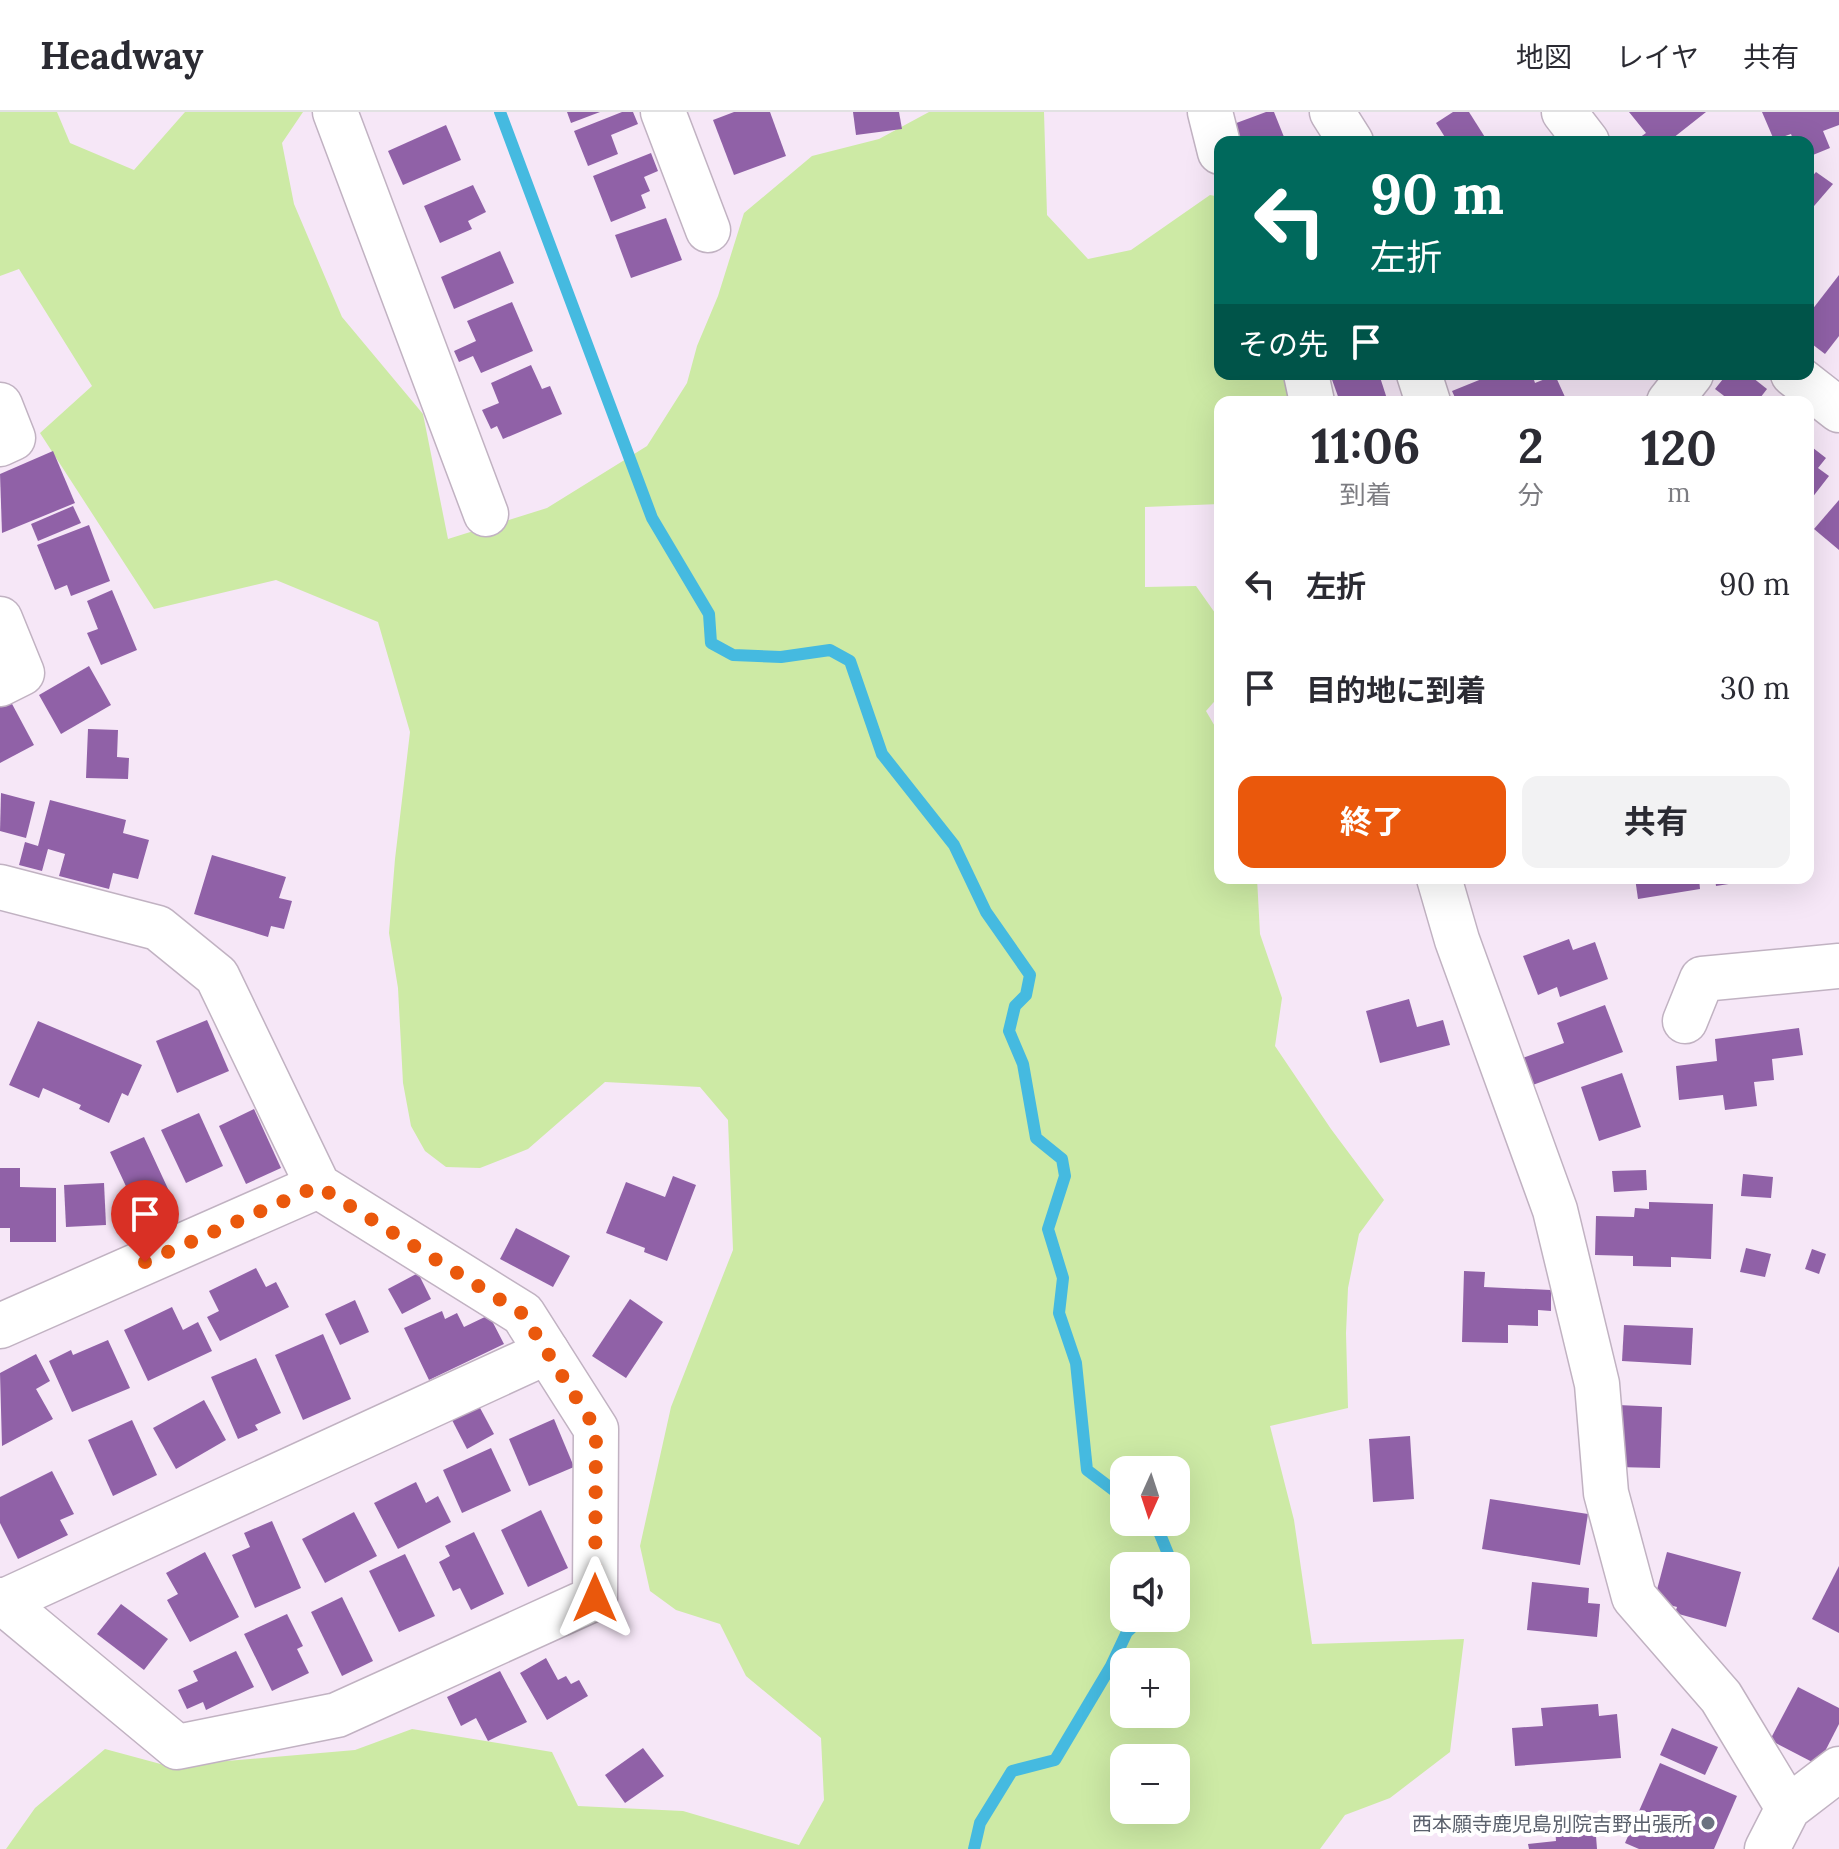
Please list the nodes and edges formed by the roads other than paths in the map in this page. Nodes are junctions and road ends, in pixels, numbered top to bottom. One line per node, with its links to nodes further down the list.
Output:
1 (335, 112): 16 (street)
2 (663, 112): 9 (street)
3 (1210, 112): 6 (street)
4 (1332, 112): 7 (street)
5 (1564, 112): 8 (street)
6 (1216, 136)
7 (1347, 136)
8 (1582, 136)
9 (708, 230)
10 (1686, 380): 12 (street)
11 (1801, 380): 14 (street)
12 (1674, 396)
13 (0, 405): 15 (street)
14 (1839, 410)
15 (0, 444)
16 (486, 514)
17 (0, 619): 18 (street)
18 (0, 684)
19 (1441, 884): 28 (street)
20 (0, 887): 23 (street)
21 (1839, 966): 22 (street)
22 (1685, 1021)
23 (318, 1186): 24 (street); 25 (street)
24 (0, 1326)
25 (547, 1352): 26 (street); 26 (street)
26 (0, 1602)
27 (1839, 1769): 28 (street)
28 (1788, 1808): 29 (street)
29 (1767, 1849)

